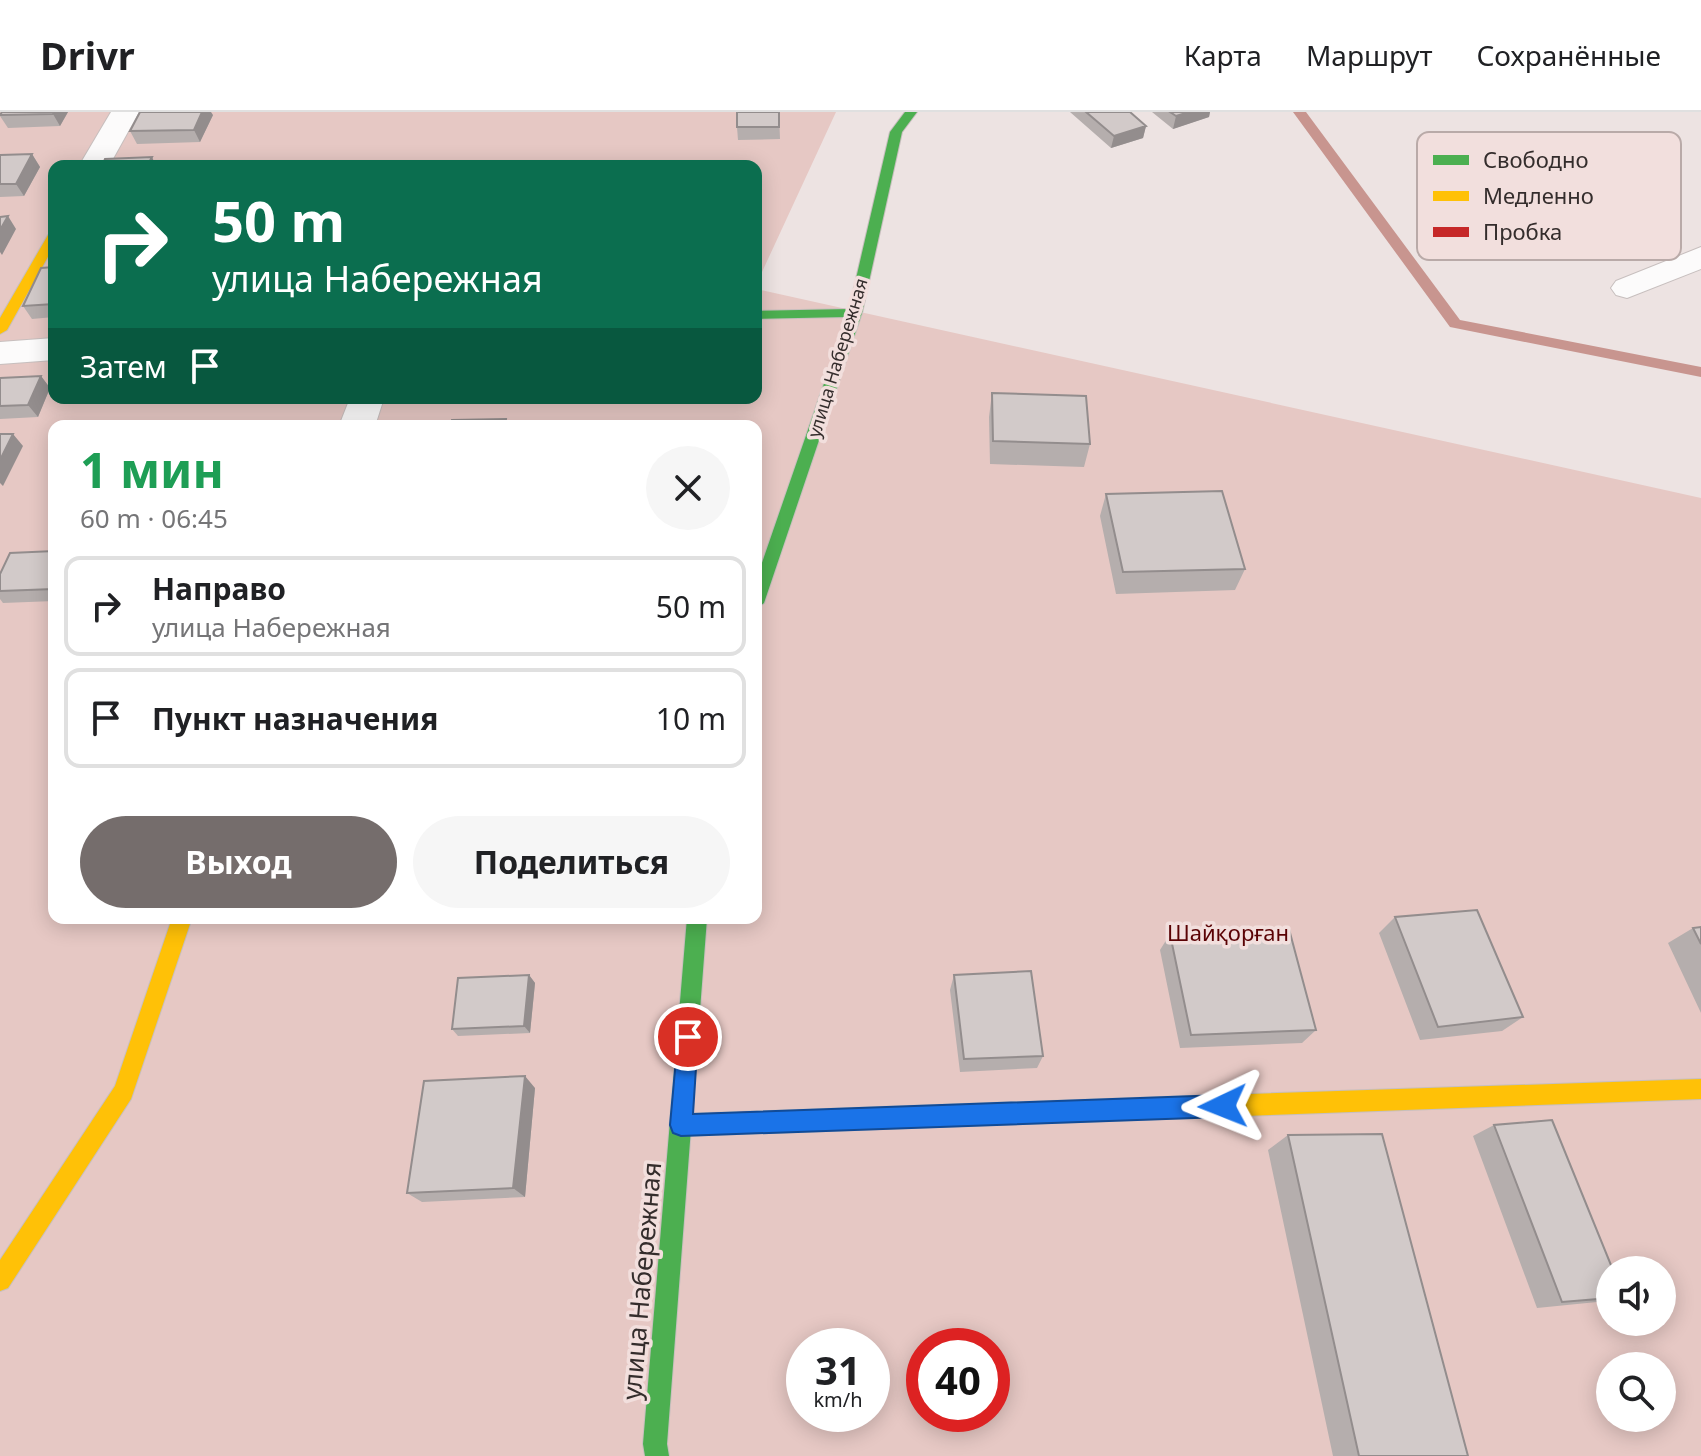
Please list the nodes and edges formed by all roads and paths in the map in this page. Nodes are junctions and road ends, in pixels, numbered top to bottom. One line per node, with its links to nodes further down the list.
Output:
1 (125, 112): 3 (street)
2 (911, 112): 7 (street, улица Набережная)
3 (97, 160)
4 (48, 246): 9 (street)
5 (1701, 257): 6 (street)
6 (1627, 288)
7 (855, 313): 8 (street); 12 (street, улица Набережная)
8 (762, 315)
9 (0, 330)
10 (48, 349): 11 (street)
11 (0, 353)
12 (762, 585)
13 (180, 924): 17 (street)
14 (697, 924): 16 (street, улица Набережная)
15 (1701, 1089): 16 (street)
16 (681, 1125): 18 (street, улица Набережная)
17 (0, 1280)
18 (657, 1456)

